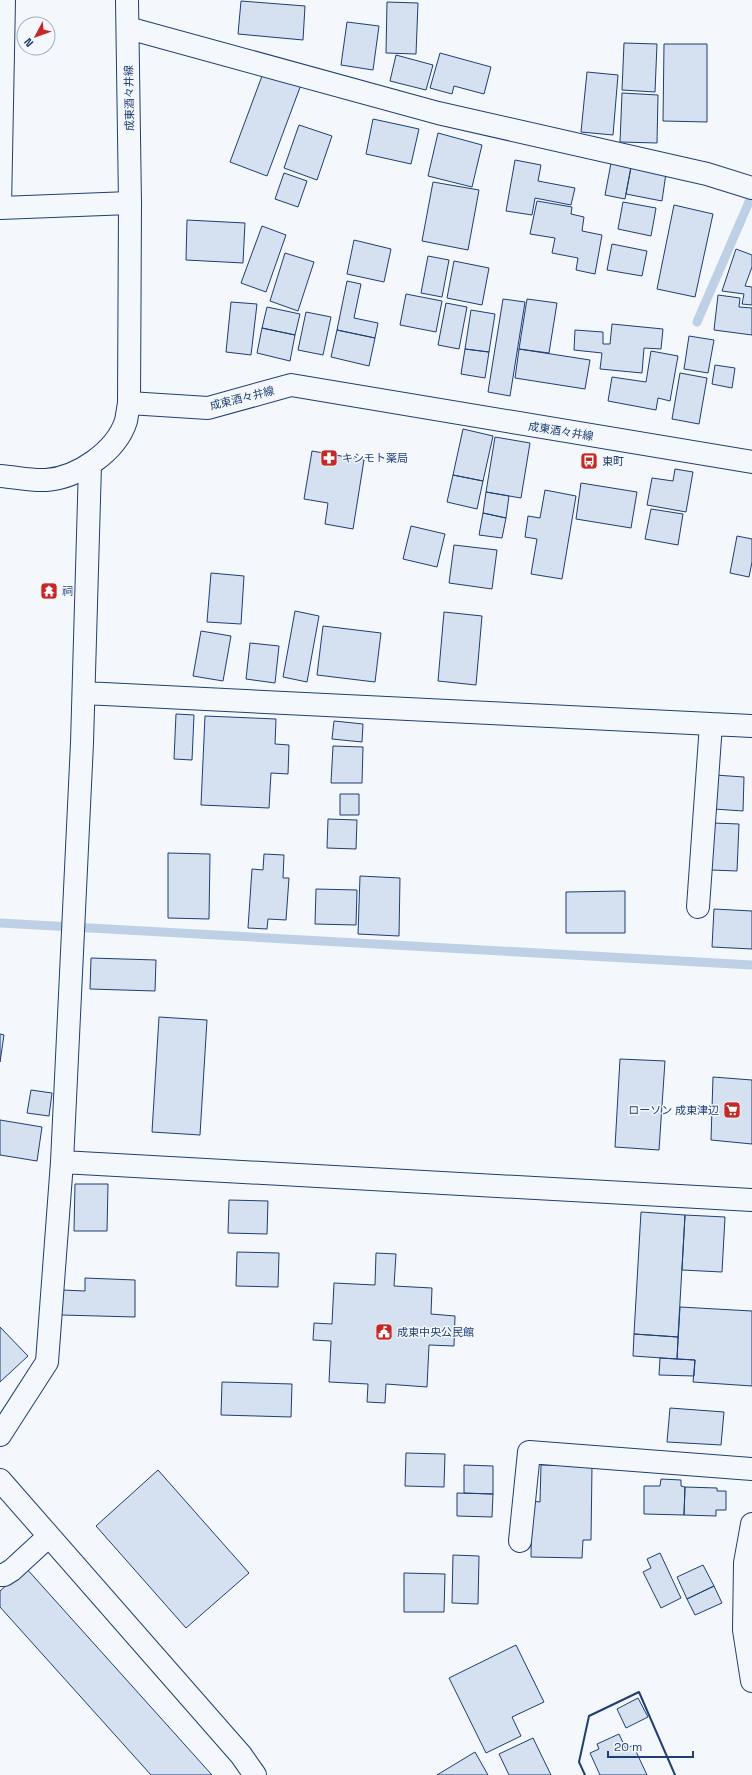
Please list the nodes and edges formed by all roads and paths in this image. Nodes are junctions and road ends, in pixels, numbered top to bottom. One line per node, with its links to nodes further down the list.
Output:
1 (4, 0): 6 (street)
2 (127, 0): 3 (street, 成東酒々井線)
3 (128, 28): 4 (street); 5 (street, 成東酒々井線)
4 (752, 188)
5 (130, 203): 6 (street); 7 (street, 成東酒々井線)
6 (0, 208)
7 (129, 403): 8 (street, 成東酒々井線); 9 (street)
8 (752, 462)
9 (90, 465): 10 (street); 11 (street)
10 (0, 476)
11 (84, 693): 12 (street); 15 (street)
12 (711, 724): 13 (street); 14 (street)
13 (752, 726)
14 (698, 907)
15 (62, 1162): 16 (street); 17 (street)
16 (752, 1200)
17 (0, 1435)
18 (752, 1469): 22 (street)
19 (0, 1480): 21 (street)
20 (752, 1524): 24 (street)
21 (49, 1536): 23 (street); 25 (street)
22 (520, 1541)
23 (0, 1575)
24 (752, 1681)
25 (255, 1775)

